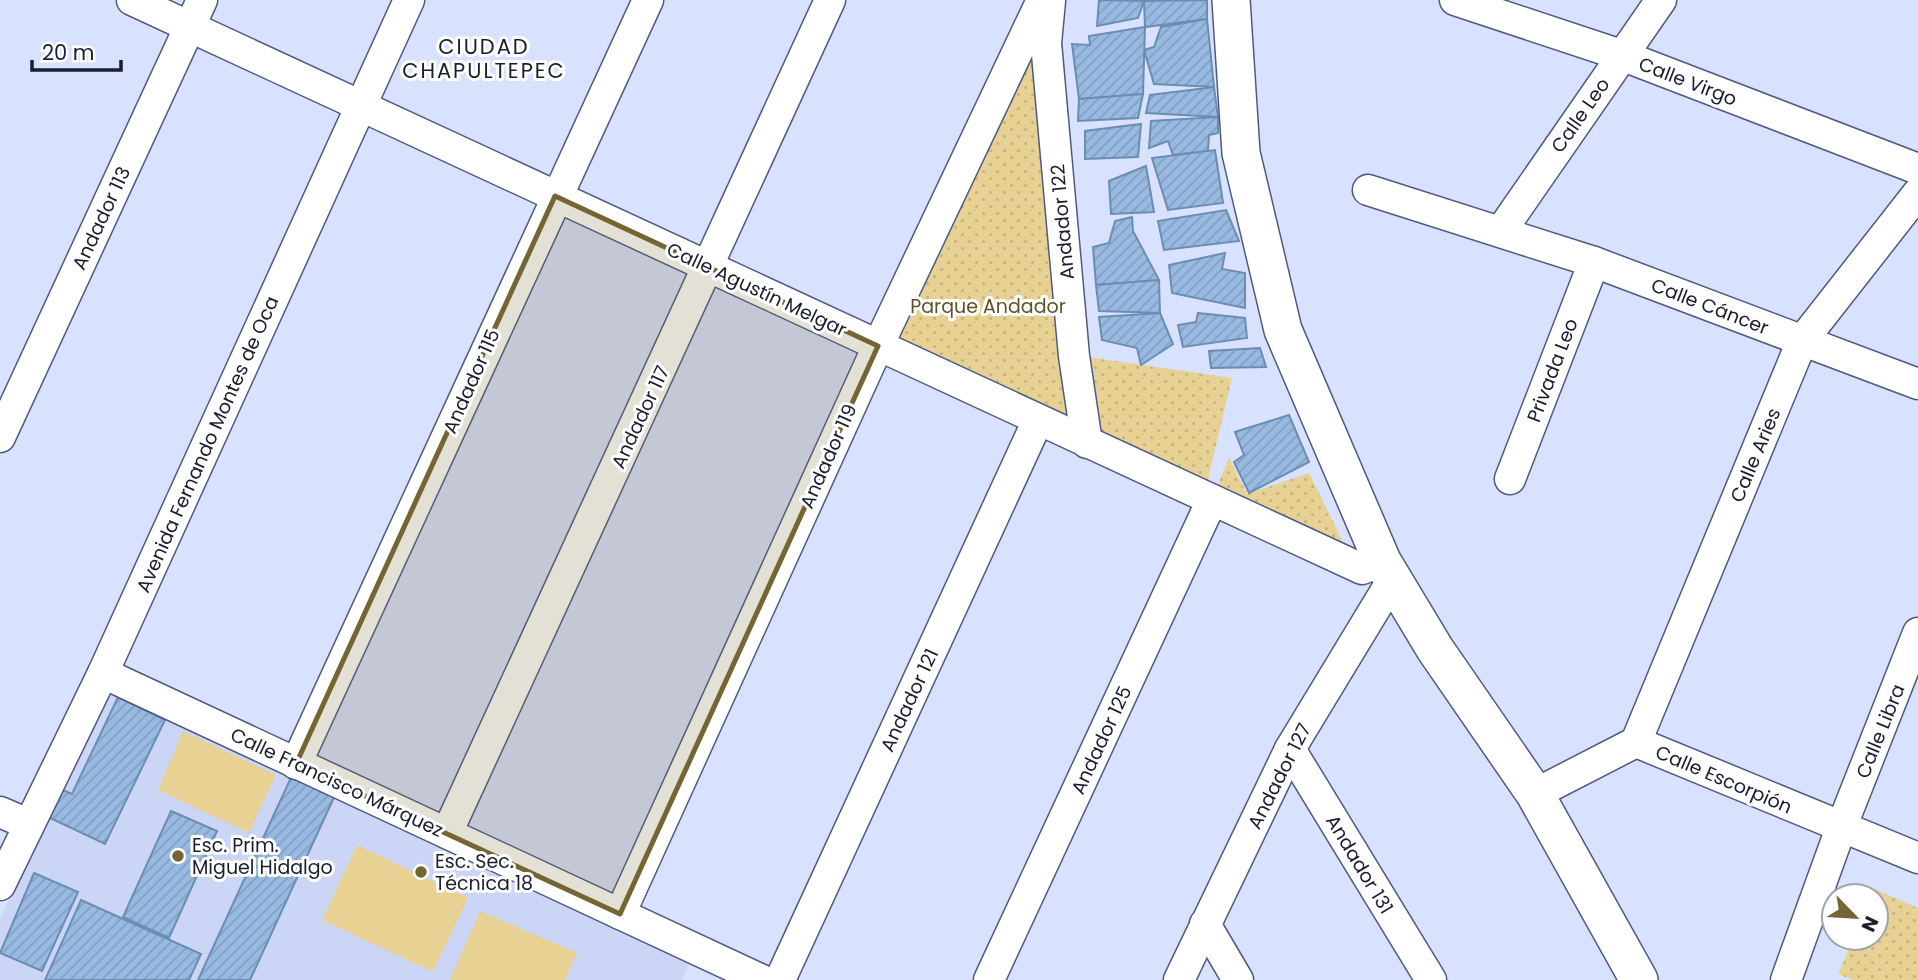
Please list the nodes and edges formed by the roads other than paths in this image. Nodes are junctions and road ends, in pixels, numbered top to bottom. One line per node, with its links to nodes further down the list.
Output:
1 (132, 0): 10 (street, Calle Agustín Melgar)
2 (410, 0): 12 (street, Avenida Fernando Montes de Oca)
3 (648, 0): 16 (street, Andador 115)
4 (830, 0): 19 (street, Andador 117)
5 (1042, 0): 21 (street, Andador 119)
6 (1050, 0): 25 (street, Andador 122)
7 (1231, 0): 28 (street)
8 (1455, 0): 11 (street, Calle Virgo)
9 (1661, 0): 11 (street, Calle Leo)
10 (196, 13): 12 (street, Calle Agustín Melgar); 24 (street, Andador 113)
11 (1622, 55): 13 (street, Calle Virgo); 17 (street, Calle Leo)
12 (361, 106): 16 (street, Calle Agustín Melgar); 30 (street, Avenida Fernando Montes de Oca)
13 (1918, 169)
14 (1368, 190): 17 (street, Calle Cáncer)
15 (1918, 192): 20 (street, Calle Aries)
16 (555, 196): 19 (street, Calle Agustín Melgar); 33 (street, Andador 115)
17 (1500, 231): 18 (street, Calle Cáncer)
18 (1594, 262): 20 (street, Calle Cáncer); 26 (street, Privada Leo)
19 (709, 267): 21 (street, Calle Agustín Melgar); 38 (street, Andador 117)
20 (1802, 341): 22 (street, Calle Cáncer); 31 (street, Calle Aries)
21 (878, 346): 23 (street, Calle Agustín Melgar); 41 (street, Andador 119)
22 (1918, 384)
23 (1038, 420): 25 (street, Calle Agustín Melgar); 44 (street, Andador 121)
24 (0, 437)
25 (1087, 443): 27 (street, Calle Agustín Melgar)
26 (1510, 479)
27 (1212, 500): 28 (street, Calle Agustín Melgar); 45 (street, Andador 125)
28 (1387, 570): 32 (street, Andador 127); 34 (street)
29 (1918, 634): 37 (street, Calle Libra)
30 (103, 673): 33 (street, Calle Francisco Márquez); 36 (street, Avenida Fernando Montes de Oca)
31 (1636, 742): 34 (street, Calle Escorpión); 37 (street, Calle Escorpión)
32 (1290, 749): 42 (street, Andador 127); 48 (street, Andador 131)
33 (296, 764): 38 (street, Calle Francisco Márquez)
34 (1535, 794): 49 (street)
35 (0, 812): 36 (street)
36 (27, 824): 40 (street, Avenida Fernando Montes de Oca)
37 (1842, 828): 39 (street, Calle Escorpión); 50 (street, Calle Libra)
38 (447, 833): 41 (street, Calle Francisco Márquez)
39 (1918, 858)
40 (0, 885)
41 (620, 914): 43 (street, Calle Francisco Márquez)
42 (1205, 923): 46 (street, Andador 127); 47 (street)
43 (749, 977)
44 (780, 980)
45 (989, 980)
46 (1179, 980)
47 (1238, 980)
48 (1431, 980)
49 (1639, 980)
50 (1786, 980)

